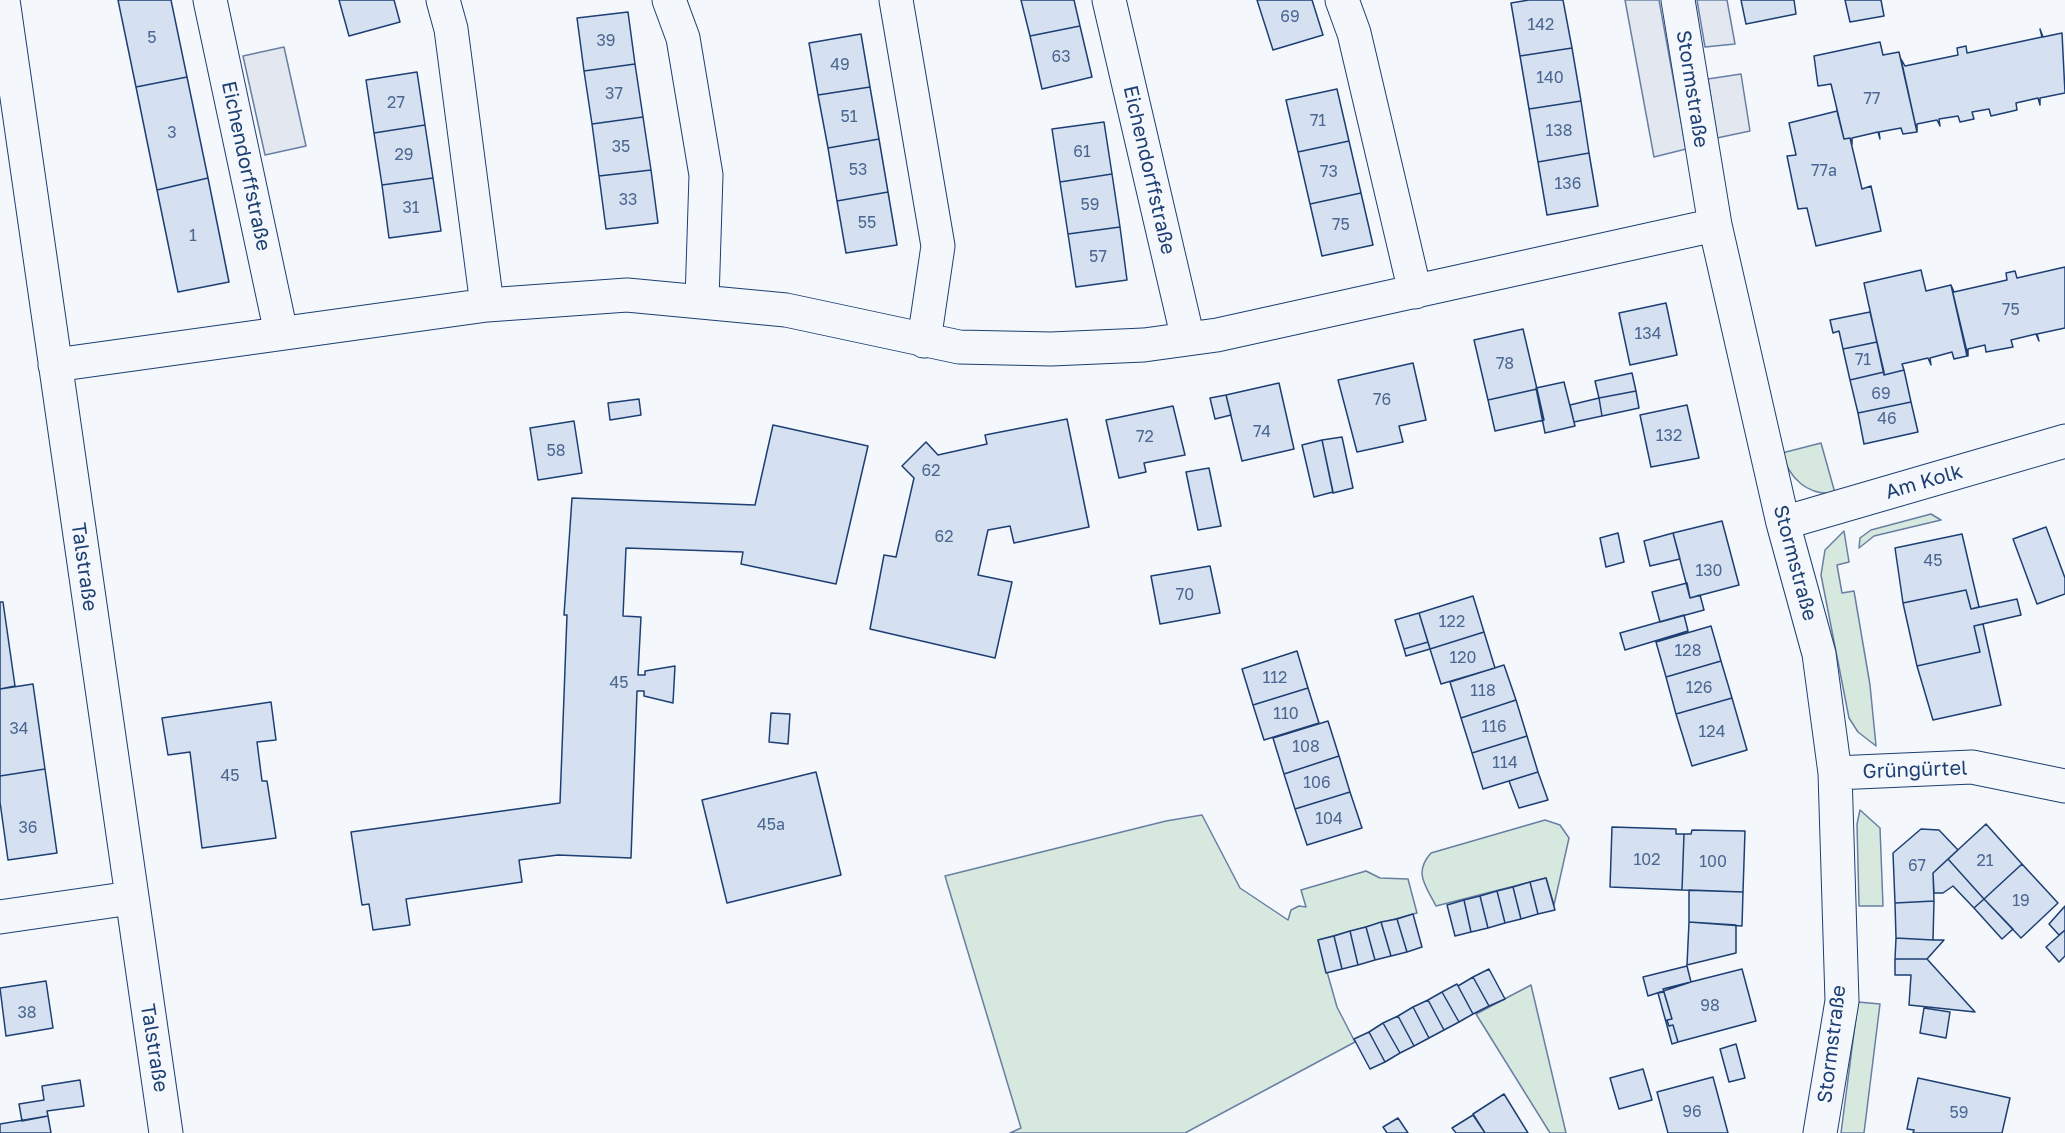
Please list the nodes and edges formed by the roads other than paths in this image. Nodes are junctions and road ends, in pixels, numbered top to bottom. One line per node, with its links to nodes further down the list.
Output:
1 (3, 0): 16 (street, Talstraße)
2 (210, 0): 13 (street, Eichendorffstraße)
3 (443, 0): 12 (street)
4 (669, 0): 11 (street)
5 (896, 0): 15 (street)
6 (1109, 0): 14 (street, Eichendorffstraße)
7 (1342, 0): 10 (street)
8 (1678, 0): 9 (street, Stormstraße)
9 (1715, 225): 10 (street); 18 (street, Stormstraße)
10 (1414, 292): 14 (street)
11 (702, 300): 12 (street); 15 (street)
12 (487, 305): 13 (street)
13 (281, 333): 16 (street)
14 (1188, 339): 15 (street)
15 (924, 341)
16 (55, 365): 21 (street, Talstraße)
17 (2065, 441): 18 (street, Am Kolk)
18 (1783, 524): 19 (street, Stormstraße)
19 (1835, 773): 20 (street, Grüngürtel); 24 (street, Stormstraße)
20 (2065, 786)
21 (131, 898): 22 (street); 23 (street, Talstraße)
22 (0, 917)
23 (166, 1133)
24 (1820, 1133)

